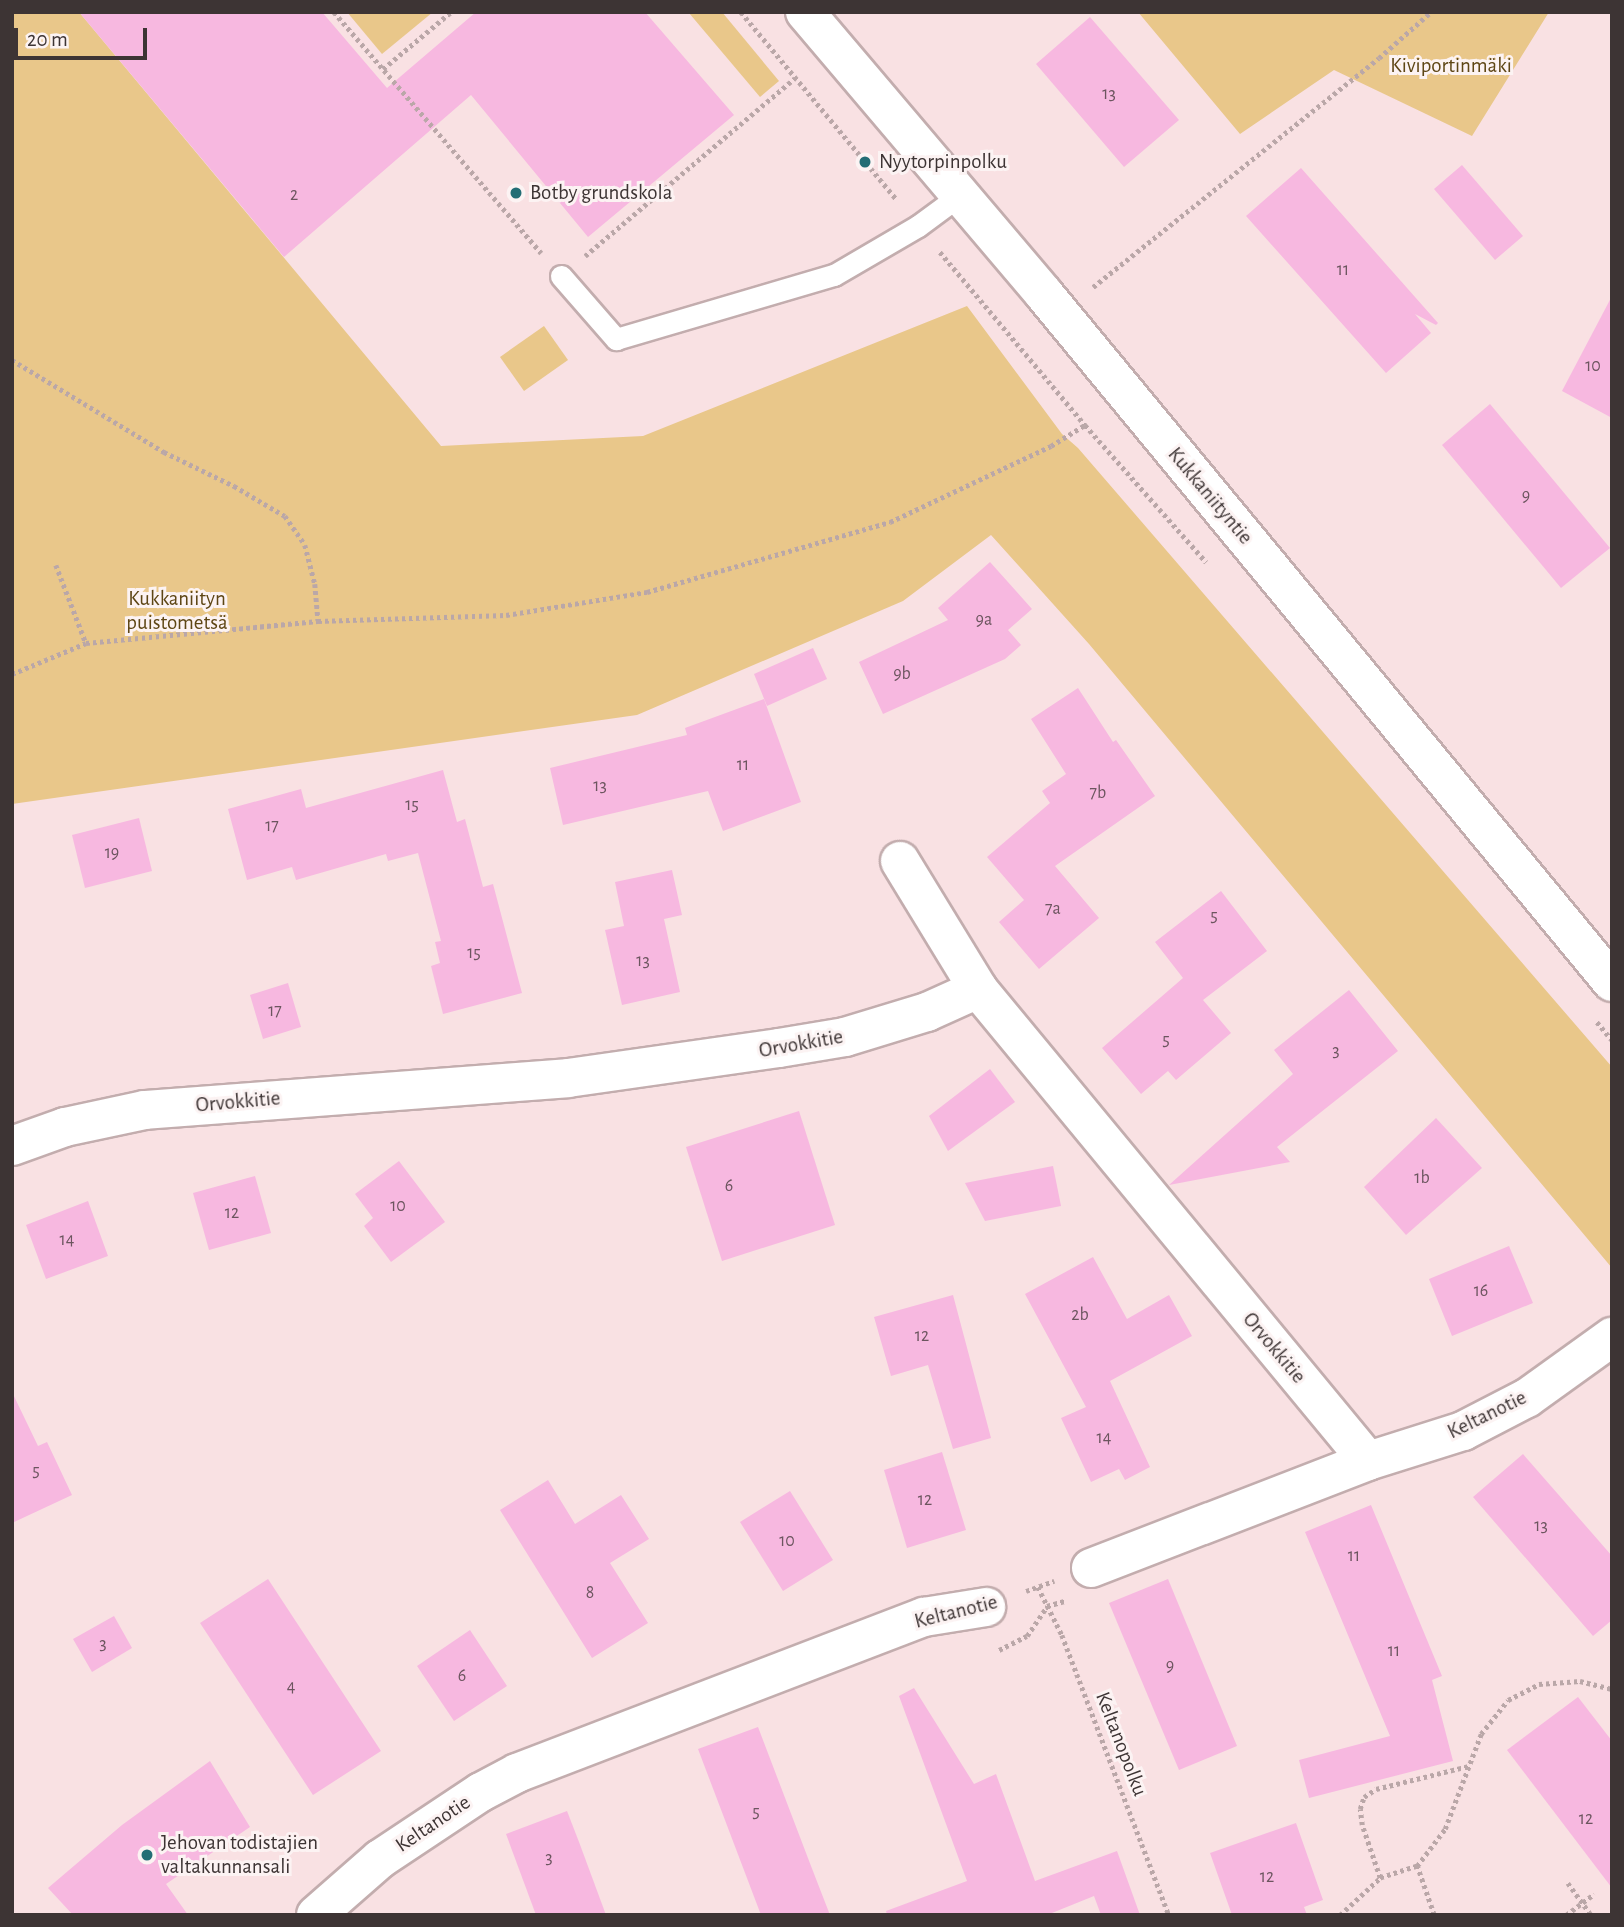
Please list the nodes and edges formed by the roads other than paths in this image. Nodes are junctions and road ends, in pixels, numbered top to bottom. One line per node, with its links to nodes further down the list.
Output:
1 (806, 12): 2 (street, Kukkaniityntie)
2 (960, 195): 3 (lane); 5 (street, Kukkaniityntie)
3 (561, 276)
4 (900, 861): 6 (street)
5 (1612, 982)
6 (978, 989): 7 (street, Orvokkitie); 9 (street, Orvokkitie)
7 (12, 1146)
8 (1612, 1337): 9 (street, Keltanotie)
9 (1368, 1461): 10 (street, Keltanotie)
10 (1091, 1568)
11 (986, 1607): 12 (street, Keltanotie)
12 (316, 1915)

